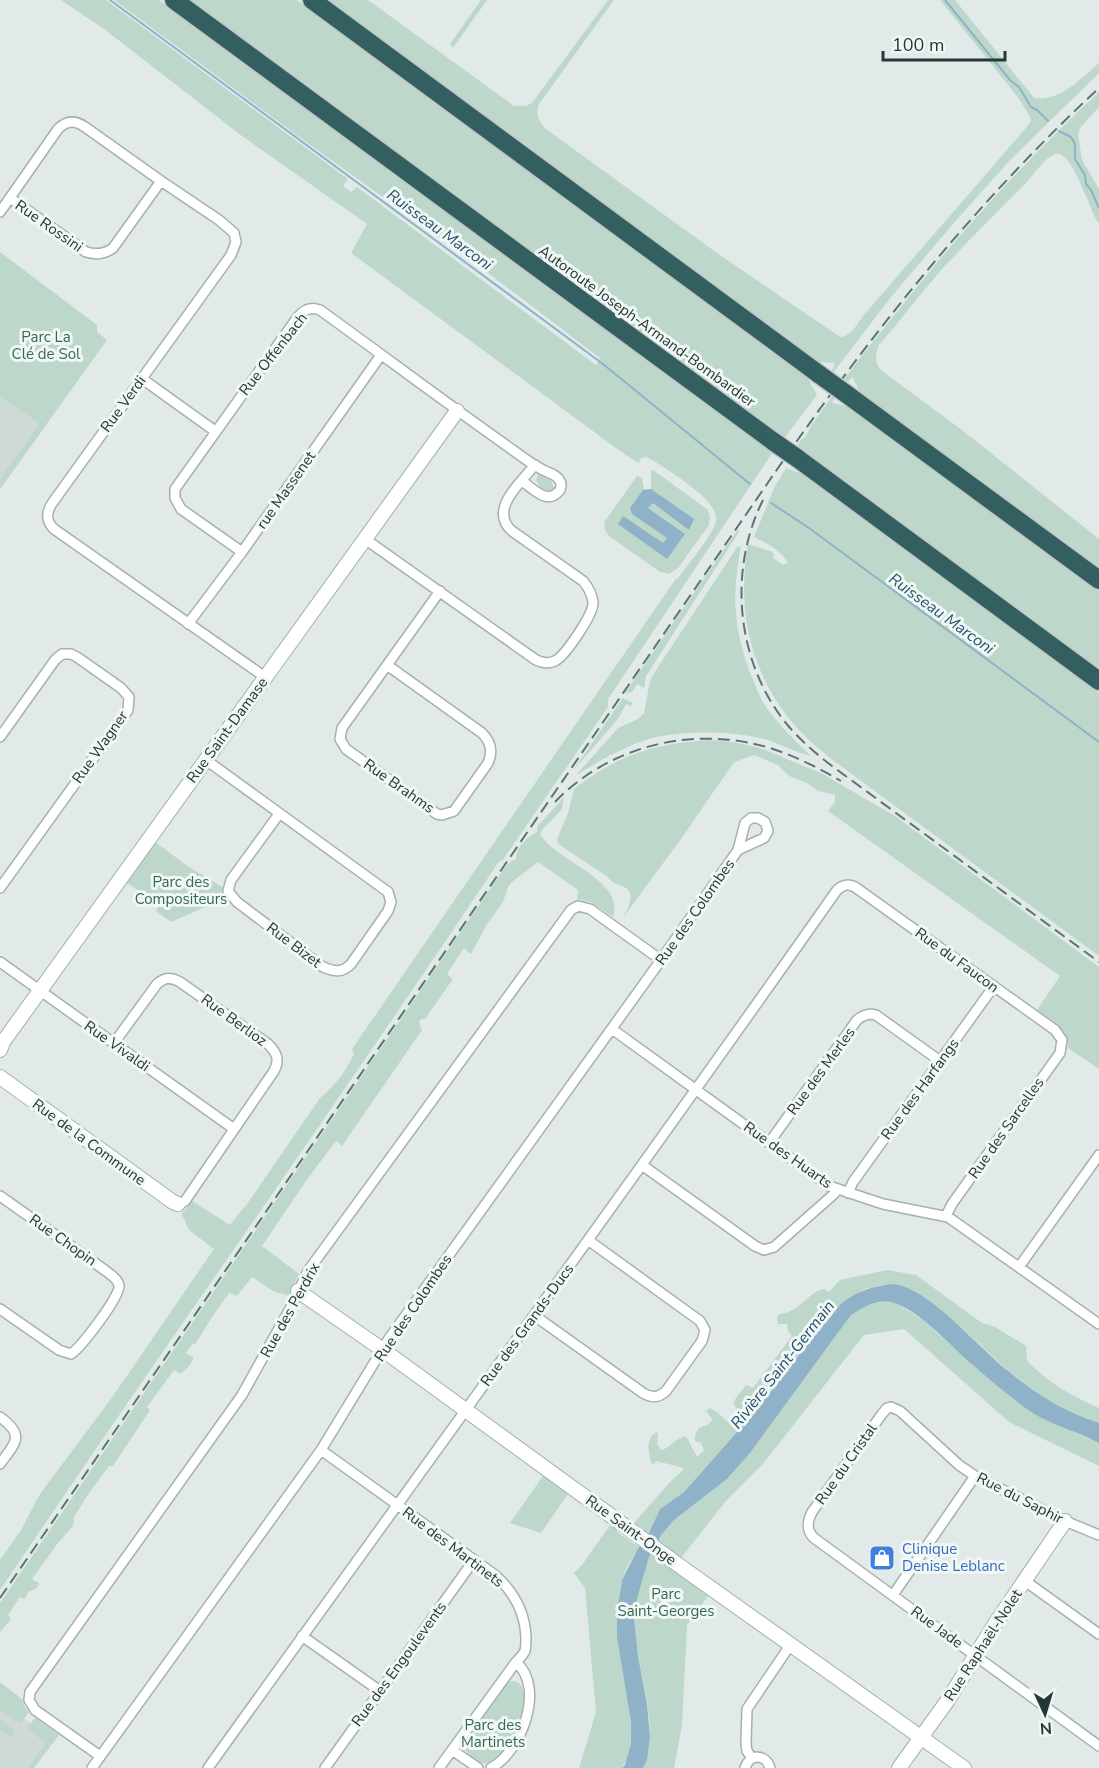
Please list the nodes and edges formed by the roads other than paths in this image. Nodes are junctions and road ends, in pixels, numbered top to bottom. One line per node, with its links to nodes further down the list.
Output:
1 (174, 0): 19 (highway, Autoroute Joseph-Armand-Bombardier, bridge)
2 (312, 0): 14 (highway, bridge)
3 (161, 181): 4 (street, Rue Rossini); 4 (street, Rue Verdi); 7 (street, Rue Verdi)
4 (10, 198): 5 (street)
5 (0, 212)
6 (381, 355): 8 (street, Rue Offenbach); 9 (street, Rue Offenbach); 13 (street, rue Massenet)
7 (141, 378): 9 (street); 16 (street, Rue Verdi)
8 (457, 411): 10 (street, Rue Offenbach); 12 (street, Rue Saint-Damase)
9 (215, 432): 13 (street, Rue Offenbach)
10 (535, 465): 11 (street); 11 (street, Rue Offenbach)
11 (522, 481): 15 (street)
12 (365, 539): 15 (street); 18 (street, Rue Saint-Damase)
13 (242, 552): 16 (street, rue Massenet)
14 (1099, 580)
15 (440, 591): 17 (street, Rue Brahms)
16 (188, 624): 18 (street, Rue Verdi)
17 (387, 665): 17 (street, Rue Brahms)
18 (265, 677): 21 (street, Rue Saint-Damase)
19 (1099, 681)
20 (0, 736): 25 (street, Rue Wagner)
21 (206, 760): 22 (street, Rue Bizet); 29 (street, Rue Saint-Damase)
22 (279, 814): 22 (street, Rue Bizet)
23 (738, 850): 26 (street, Rue des Colombes)
24 (848, 885): 28 (street, Rue du Faucon); 36 (street, Rue des Grands-Ducs)
25 (0, 888)
26 (661, 960): 30 (street, Rue des Colombes); 48 (street, Rue des Perdrix)
27 (0, 962): 29 (street, Rue Vivaldi)
28 (994, 986): 31 (street, Rue du Faucon); 34 (street, Rue des Harfangs)
29 (40, 991): 32 (street, Rue Vivaldi); 33 (street, Rue Saint-Damase)
30 (612, 1029): 36 (street, Rue des Huarts); 53 (street, Rue des Colombes)
31 (1062, 1040): 45 (street, Rue des Sarcelles)
32 (114, 1043): 37 (street, Rue Vivaldi); 37 (street, Rue Berlioz)
33 (0, 1050)
34 (940, 1061): 38 (street, Rue des Merles); 42 (street, Rue des Harfangs)
35 (0, 1077): 44 (street, Rue de la Commune)
36 (695, 1090): 38 (street, Rue des Huarts); 40 (street, Rue des Grands-Ducs)
37 (234, 1129): 44 (street, Rue Berlioz)
38 (769, 1143): 41 (street, Rue des Huarts)
39 (1099, 1155): 47 (street)
40 (642, 1166): 41 (street); 46 (street, Rue des Grands-Ducs)
41 (837, 1189): 42 (street, Rue des Huarts)
42 (849, 1193): 45 (street, Rue des Huarts)
43 (2, 1200): 49 (street, Rue Chopin)
44 (178, 1204)
45 (946, 1216): 47 (street, Rue des Huarts)
46 (588, 1240): 51 (street, Rue des Grands-Ducs); 51 (street)
47 (1019, 1267): 52 (street, Rue des Huarts)
48 (298, 1291): 53 (street, Rue Saint-Onge); 76 (street, Rue des Perdrix)
49 (0, 1309)
50 (1099, 1311): 52 (street)
51 (535, 1316): 55 (street, Rue des Grands-Ducs)
52 (1096, 1322)
53 (383, 1350): 55 (street, Rue Saint-Onge); 57 (street, Rue des Colombes)
54 (891, 1407): 59 (street, Rue du Saphir); 62 (street, Rue du Cristal)
55 (465, 1411): 60 (street, Rue des Grands-Ducs); 69 (street, Rue Saint-Onge)
56 (0, 1417): 58 (street)
57 (321, 1450): 60 (street, Rue des Martinets); 76 (street, Rue des Colombes)
58 (0, 1464)
59 (975, 1476): 61 (street, Rue du Saphir); 66 (street)
60 (397, 1504): 64 (street, Rue des Martinets); 68 (street, Rue des Grands-Ducs)
61 (1065, 1521): 63 (street, Rue du Saphir); 65 (street, Rue Raphaël-Nolet)
62 (807, 1527): 66 (street, Rue Jade)
63 (1099, 1535)
64 (474, 1560): 71 (street, Rue des Martinets); 72 (street, Rue des Engoulevents)
65 (1025, 1581): 67 (street); 70 (street, Rue Raphaël-Nolet)
66 (893, 1595): 70 (street, Rue Jade)
67 (1099, 1634)
68 (302, 1636): 72 (street); 79 (street, Rue des Grands-Ducs)
69 (791, 1644): 73 (street, Rue Saint-Onge); 77 (street)
70 (975, 1656): 73 (street, Rue Raphaël-Nolet); 74 (street, Rue Jade)
71 (516, 1662): 75 (street, Rue des Martinets); 83 (street)
72 (380, 1691): 80 (street, Rue des Engoulevents)
73 (921, 1738): 86 (street, Rue Raphaël-Nolet); 87 (street, Rue Saint-Onge)
74 (1099, 1746)
75 (452, 1750): 81 (street, Rue des Martinets); 82 (street)
76 (100, 1756): 78 (street, Rue des Colombes)
77 (752, 1758): 84 (street); 85 (street)
78 (92, 1768)
79 (208, 1768)
80 (325, 1768)
81 (439, 1768)
82 (478, 1768)
83 (491, 1768)
84 (745, 1768)
85 (770, 1768)
86 (899, 1768)
87 (964, 1768)

